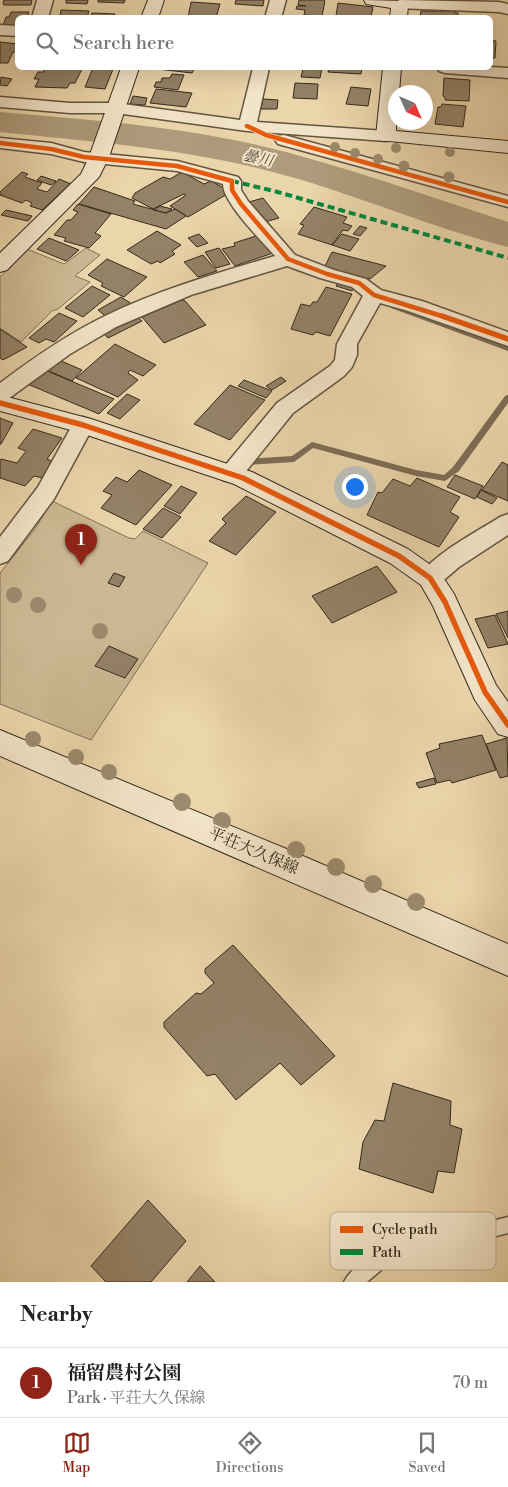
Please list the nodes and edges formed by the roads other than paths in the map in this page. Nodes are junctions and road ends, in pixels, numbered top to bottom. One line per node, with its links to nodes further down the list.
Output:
1 (45, 0): 7 (street)
2 (156, 0): 8 (street)
3 (278, 0): 9 (street)
4 (372, 0): 6 (street)
5 (508, 9): 6 (street)
6 (399, 11)
7 (41, 15)
8 (150, 15)
9 (275, 15)
10 (0, 30): 11 (street)
11 (15, 31)
12 (129, 70): 19 (street)
13 (261, 70): 20 (street)
14 (392, 70): 21 (street)
15 (470, 70): 16 (street)
16 (508, 73)
17 (0, 91): 19 (street)
18 (0, 102): 19 (street)
19 (118, 104): 20 (street); 24 (street)
20 (247, 126): 21 (street); 25 (street)
21 (386, 136): 23 (street)
22 (0, 143): 24 (street)
23 (508, 147)
24 (99, 157): 26 (street); 27 (street)
25 (508, 202)
26 (288, 259): 28 (street); 30 (street)
27 (0, 264)
28 (374, 294): 29 (street); 33 (street)
29 (508, 339)
30 (0, 394)
31 (0, 403): 32 (street)
32 (83, 425): 33 (street); 35 (street)
33 (230, 474): 36 (street)
34 (508, 524): 36 (street)
35 (0, 554)
36 (430, 578): 37 (street)
37 (508, 725)
38 (0, 743): 39 (street, 平荘大久保線)
39 (508, 960)
40 (368, 1270): 41 (lane)
41 (353, 1282)

